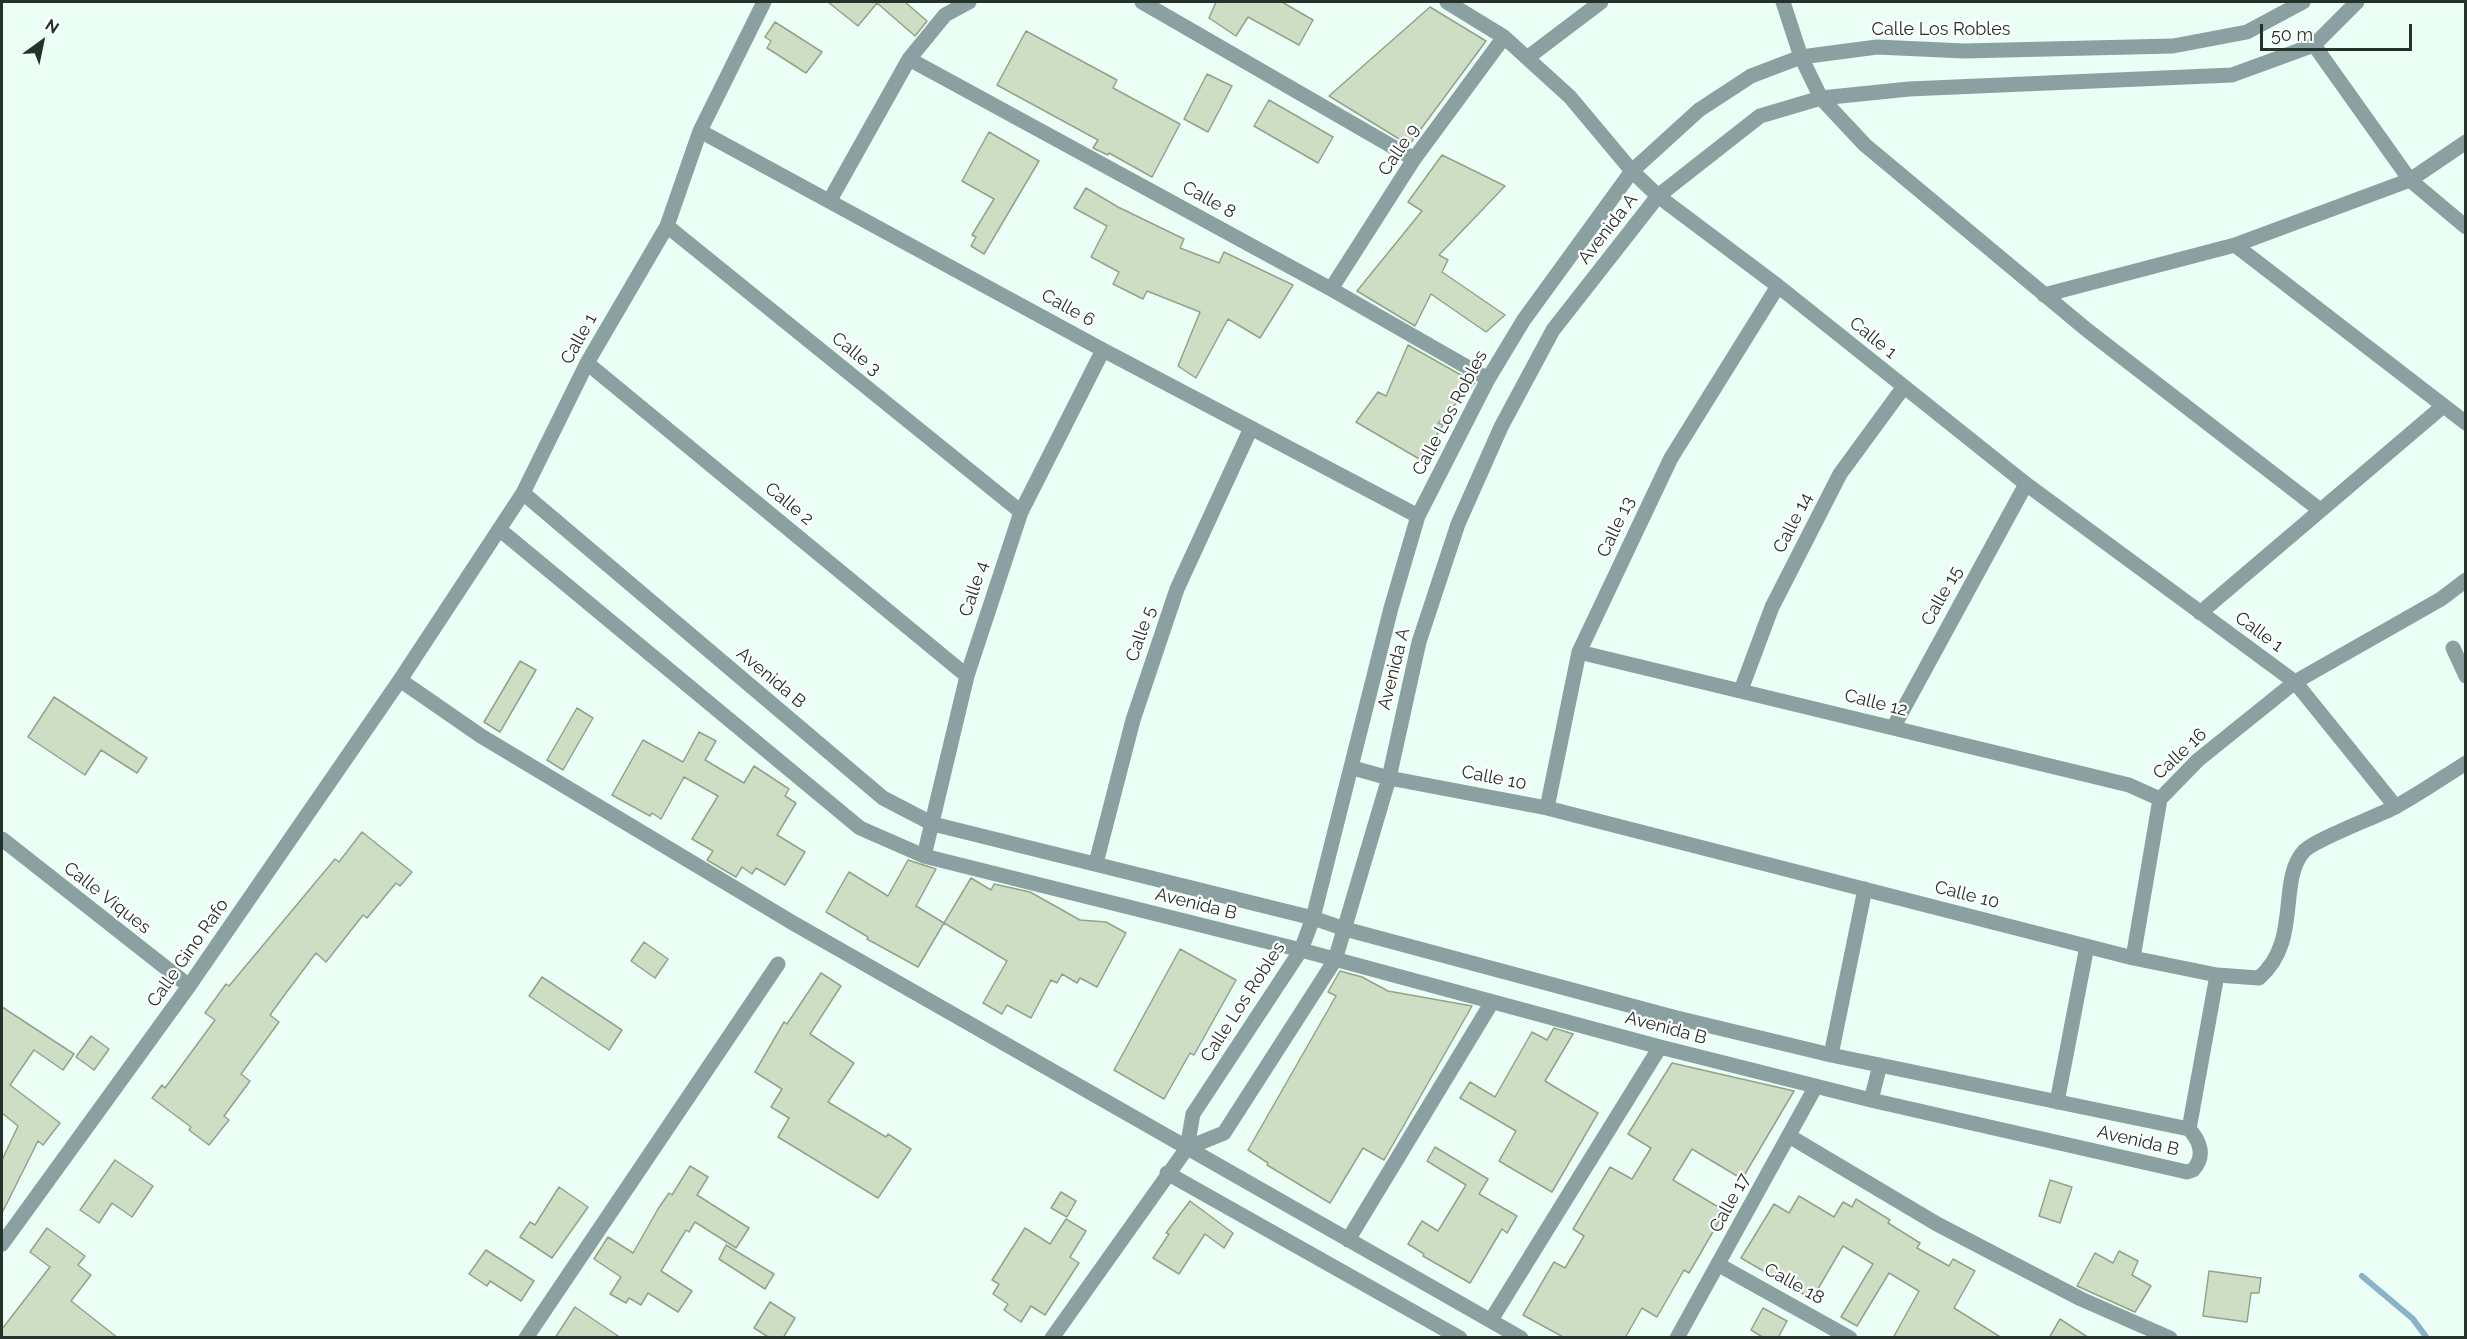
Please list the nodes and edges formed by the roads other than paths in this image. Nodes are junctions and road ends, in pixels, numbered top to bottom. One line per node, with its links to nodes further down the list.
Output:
1 (764, 2): 15 (street, Calle 1)
2 (969, 2): 13 (street)
3 (1142, 2): 17 (street)
4 (1448, 2): 9 (street, Calle 1)
5 (1601, 2): 12 (street)
6 (1783, 2): 11 (street)
7 (2303, 2): 11 (street, Calle Los Robles)
8 (2354, 2): 10 (street)
9 (1504, 37): 12 (street, Calle 1); 17 (street, Calle 9)
10 (2314, 45): 14 (street, Avenida A); 19 (street)
11 (1801, 57): 14 (street); 18 (street, Calle Los Robles)
12 (1527, 58): 18 (street, Calle 1)
13 (909, 59): 21 (street); 26 (street, Calle 8)
14 (1821, 98): 20 (street, Avenida A); 27 (street)
15 (700, 131): 21 (street, Calle 6); 22 (street, Calle 1)
16 (2466, 142): 19 (street)
17 (1414, 159): 26 (street, Calle 9)
18 (1632, 171): 20 (street, Calle 1); 30 (street, Calle Los Robles)
19 (2410, 180): 23 (street); 24 (street)
20 (1658, 196): 25 (street, Calle 1); 53 (street, Avenida A)
21 (830, 200): 28 (street, Calle 6)
22 (667, 226): 29 (street, Calle 1); 38 (street, Calle 3)
23 (2466, 227)
24 (2235, 245): 27 (street); 32 (street)
25 (1778, 286): 31 (street, Calle 1); 44 (street, Calle 13)
26 (1331, 289): 30 (street, Calle 8)
27 (2044, 295): 37 (street)
28 (1103, 350): 34 (street, Calle 6); 38 (street, Calle 4)
29 (587, 363): 36 (street, Calle 1); 45 (street, Calle 2)
30 (1488, 379): 39 (street, Calle Los Robles)
31 (1903, 388): 35 (street, Calle 1); 49 (street, Calle 14)
32 (2442, 407): 33 (street); 37 (street)
33 (2466, 423)
34 (1251, 428): 39 (street, Calle 6); 60 (street, Calle 5)
35 (2026, 484): 42 (street, Calle 1); 50 (street, Calle 15)
36 (523, 493): 40 (street, Calle 1); 57 (street, Avenida B)
37 (2320, 510): 42 (street)
38 (1021, 512): 45 (street, Calle 4)
39 (1418, 516): 52 (street, Calle Los Robles)
40 (499, 529): 47 (street, Calle 1); 59 (street, Avenida B)
41 (2466, 580): 48 (street, Calle 16)
42 (2200, 613): 48 (street, Calle 1)
43 (2453, 648): 46 (street)
44 (1579, 652): 49 (street, Calle 12); 56 (street, Calle 13)
45 (967, 676): 57 (street, Calle 4)
46 (2466, 676)
47 (400, 680): 70 (street, Calle Gino Rafo); 80 (street)
48 (2295, 682): 54 (street, Calle 16); 55 (street, Calle 1)
49 (1741, 690): 50 (street, Calle 12)
50 (1893, 728): 54 (street, Calle 12)
51 (2466, 763): 55 (street, Calle 10)
52 (1353, 768): 53 (street, Calle 10); 62 (street, Calle Los Robles)
53 (1389, 778): 56 (street, Calle 10); 63 (street, Avenida A)
54 (2160, 799): 66 (street, Calle 16)
55 (2396, 807): 69 (street, Calle 10)
56 (1547, 808): 61 (street, Calle 10)
57 (933, 824): 59 (street, Calle 4); 60 (street, Avenida B)
58 (2, 839): 70 (street, Calle Viques)
59 (924, 855): 65 (street, Avenida B)
60 (1096, 863): 62 (street, Avenida B)
61 (1865, 889): 64 (street, Calle 10); 73 (street)
62 (1313, 918): 63 (street, Avenida B); 65 (street, Calle Los Robles)
63 (1345, 929): 67 (street, Avenida A); 73 (street, Avenida B)
64 (2087, 946): 66 (street, Calle 10); 77 (street)
65 (1301, 950): 67 (street, Avenida B); 80 (street, Calle Los Robles)
66 (2133, 958): 69 (street, Calle 10)
67 (1335, 960): 71 (street, Avenida B); 80 (street, Avenida A)
68 (777, 964): 86 (street)
69 (2217, 975): 78 (street)
70 (189, 986): 83 (street, Calle Gino Rafo)
71 (1492, 1002): 72 (street, Avenida B); 82 (street)
72 (1660, 1047): 75 (street, Avenida B); 85 (street)
73 (1830, 1055): 74 (street, Avenida B)
74 (1880, 1065): 76 (street); 77 (street, Avenida B)
75 (1816, 1086): 76 (street, Avenida B); 79 (street, Calle 17)
76 (1871, 1100): 78 (street, Avenida B)
77 (2057, 1102): 78 (street, Avenida B)
78 (2188, 1129)
79 (1789, 1136): 84 (street, Calle 17); 92 (street)
80 (1187, 1148): 81 (street, Calle Los Robles); 82 (street)
81 (1167, 1173): 87 (street, Calle Los Robles); 88 (street)
82 (1348, 1240): 85 (street)
83 (2, 1244)
84 (1719, 1265): 90 (street, Calle 17); 91 (street, Calle 18)
85 (1491, 1320): 89 (street)
86 (526, 1338)
87 (1052, 1338)
88 (1460, 1338)
89 (1521, 1338)
90 (1677, 1338)
91 (1850, 1338)
92 (2170, 1338)

